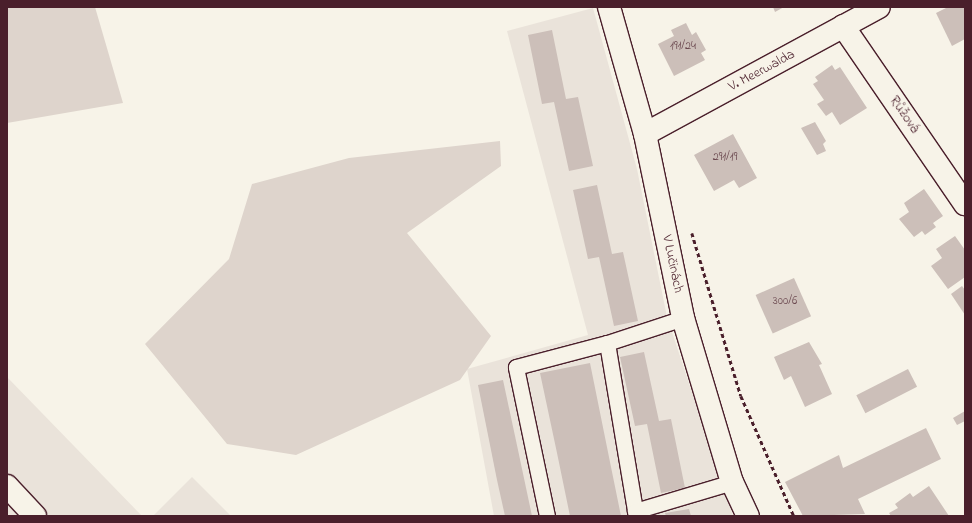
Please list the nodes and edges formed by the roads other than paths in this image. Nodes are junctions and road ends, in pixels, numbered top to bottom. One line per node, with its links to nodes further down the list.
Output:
1 (608, 7): 4 (street, V Lučinách)
2 (879, 7): 3 (street, V. Meerwalda)
3 (843, 26): 4 (street, V. Meerwalda); 5 (street, Růžová)
4 (644, 134): 6 (street, V Lučinách)
5 (965, 204)
6 (684, 318): 7 (lane); 8 (street, V Lučinách)
7 (607, 343): 10 (lane); 12 (lane)
8 (732, 482): 10 (lane); 13 (street, V Lučinách)
9 (7, 486): 11 (street)
10 (636, 514)
11 (35, 516)
12 (547, 516)
13 (748, 516)

